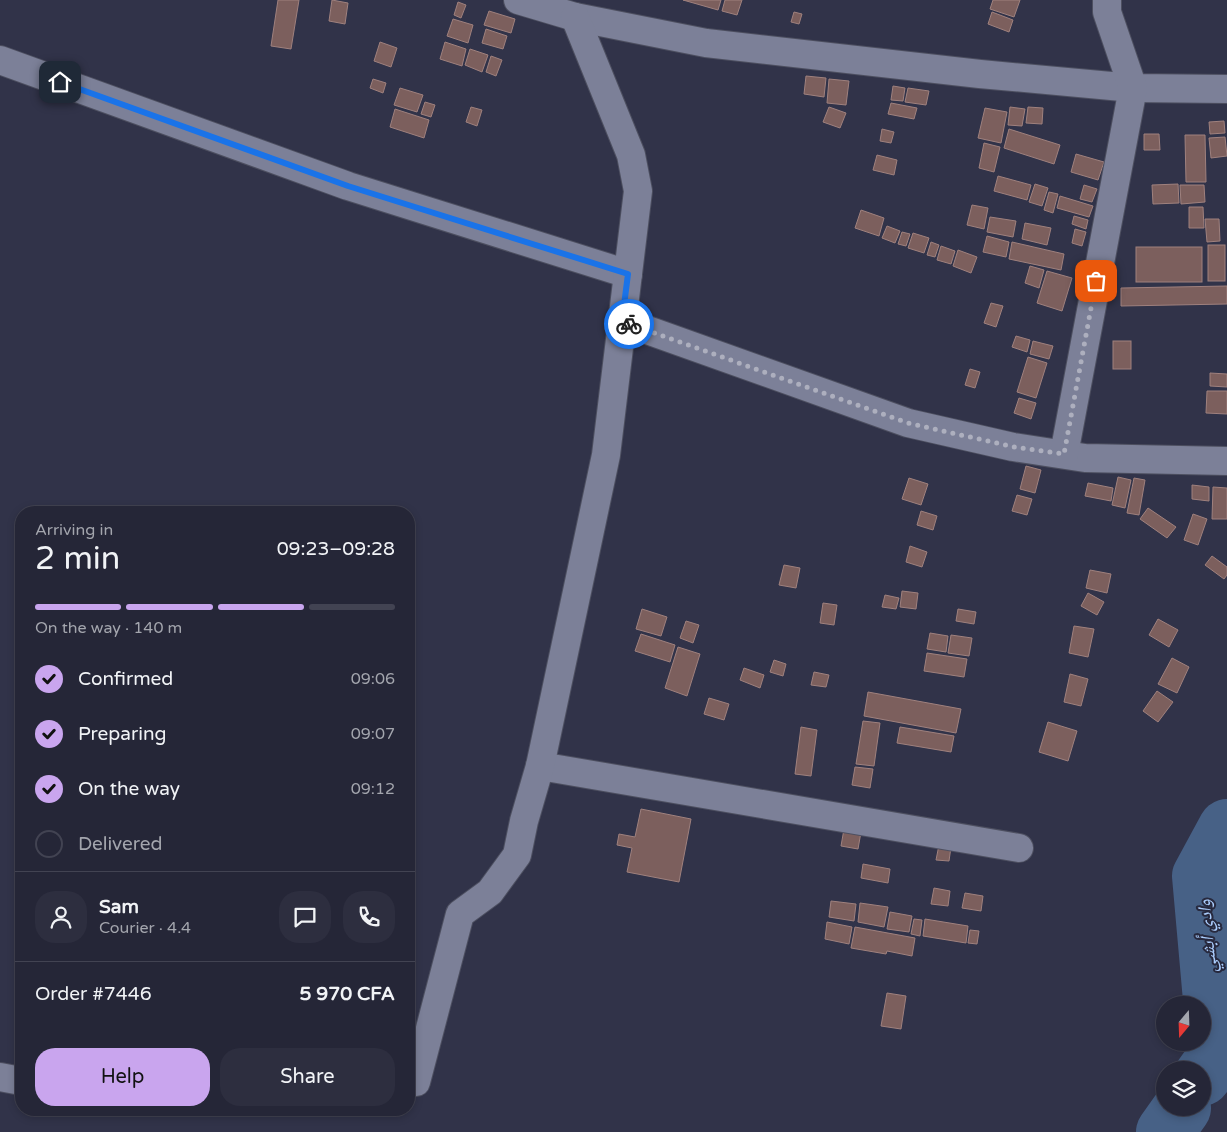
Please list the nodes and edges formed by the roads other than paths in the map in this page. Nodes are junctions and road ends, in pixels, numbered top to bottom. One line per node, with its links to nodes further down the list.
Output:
1 (518, 0): 3 (street)
2 (1107, 0): 5 (street)
3 (575, 17): 5 (street); 7 (street)
4 (0, 60): 7 (street)
5 (1133, 88): 6 (street); 9 (street)
6 (1227, 89)
7 (628, 274): 8 (street)
8 (622, 321): 9 (street); 11 (street)
9 (1064, 454): 10 (street)
10 (1227, 461)
11 (540, 766): 12 (street); 15 (street)
12 (1020, 848)
13 (0, 1077): 14 (street)
14 (15, 1080)
15 (415, 1082)

